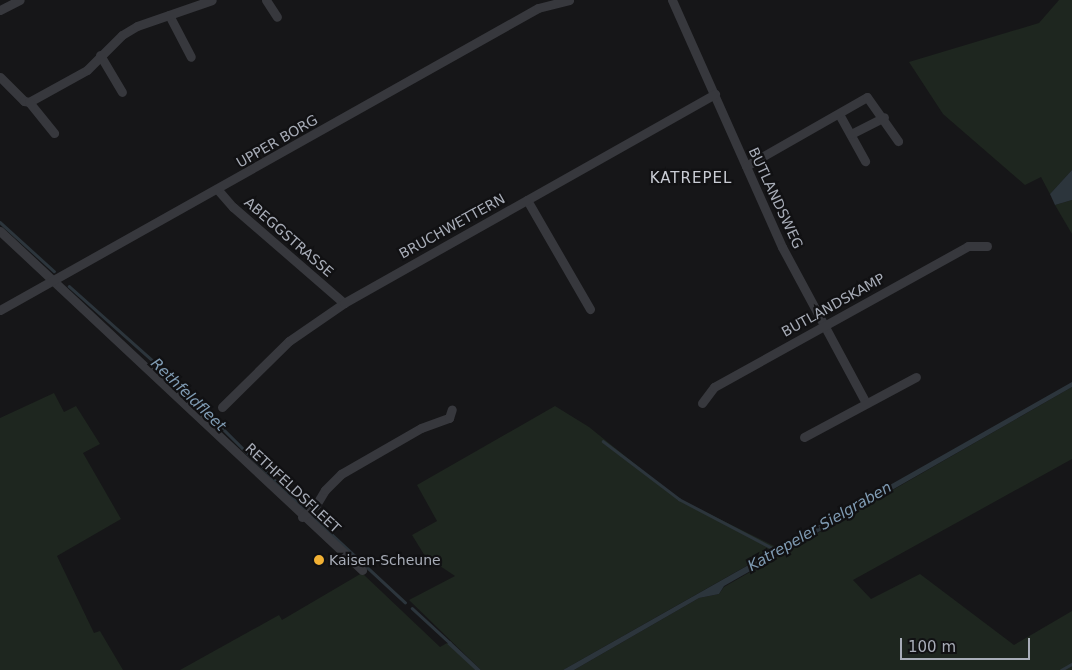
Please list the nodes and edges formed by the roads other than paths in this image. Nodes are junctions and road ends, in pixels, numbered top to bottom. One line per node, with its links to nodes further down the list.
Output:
1 (20, 0): 7 (street)
2 (212, 0): 8 (street)
3 (266, 0): 9 (street)
4 (569, 0): 6 (street, UPPER BORG)
5 (672, 0): 14 (street, BUTLANDSWEG)
6 (538, 4): 23 (street, UPPER BORG)
7 (0, 10)
8 (169, 15): 10 (street); 11 (street)
9 (277, 17)
10 (100, 55): 13 (street); 15 (street)
11 (191, 57)
12 (0, 77): 15 (street)
13 (122, 92)
14 (715, 94): 22 (street, BUTLANDSWEG); 24 (street, BRUCHWETTERN)
15 (29, 102): 18 (street)
16 (840, 114): 17 (street); 19 (street); 22 (street)
17 (884, 117): 19 (street); 20 (street)
18 (54, 134)
19 (851, 134): 21 (street)
20 (898, 141)
21 (865, 161)
22 (746, 166): 31 (street, BUTLANDSWEG)
23 (218, 190): 27 (street, UPPER BORG); 28 (street, ABEGGSTRASSE)
24 (527, 200): 28 (street, BRUCHWETTERN); 29 (street)
25 (0, 231): 27 (street, RETHFELDSFLEET)
26 (986, 246): 31 (street, BUTLANDSKAMP)
27 (53, 281): 30 (street, UPPER BORG); 38 (street, RETHFELDSFLEET)
28 (344, 303): 35 (street, BRUCHWETTERN)
29 (590, 309)
30 (0, 310)
31 (825, 325): 33 (street, BUTLANDSKAMP); 34 (street, BUTLANDSWEG)
32 (916, 377): 34 (street)
33 (702, 403)
34 (866, 403): 37 (street)
35 (222, 407)
36 (452, 409): 38 (street)
37 (804, 437)
38 (302, 517): 39 (street, RETHFELDSFLEET)
39 (362, 570)

